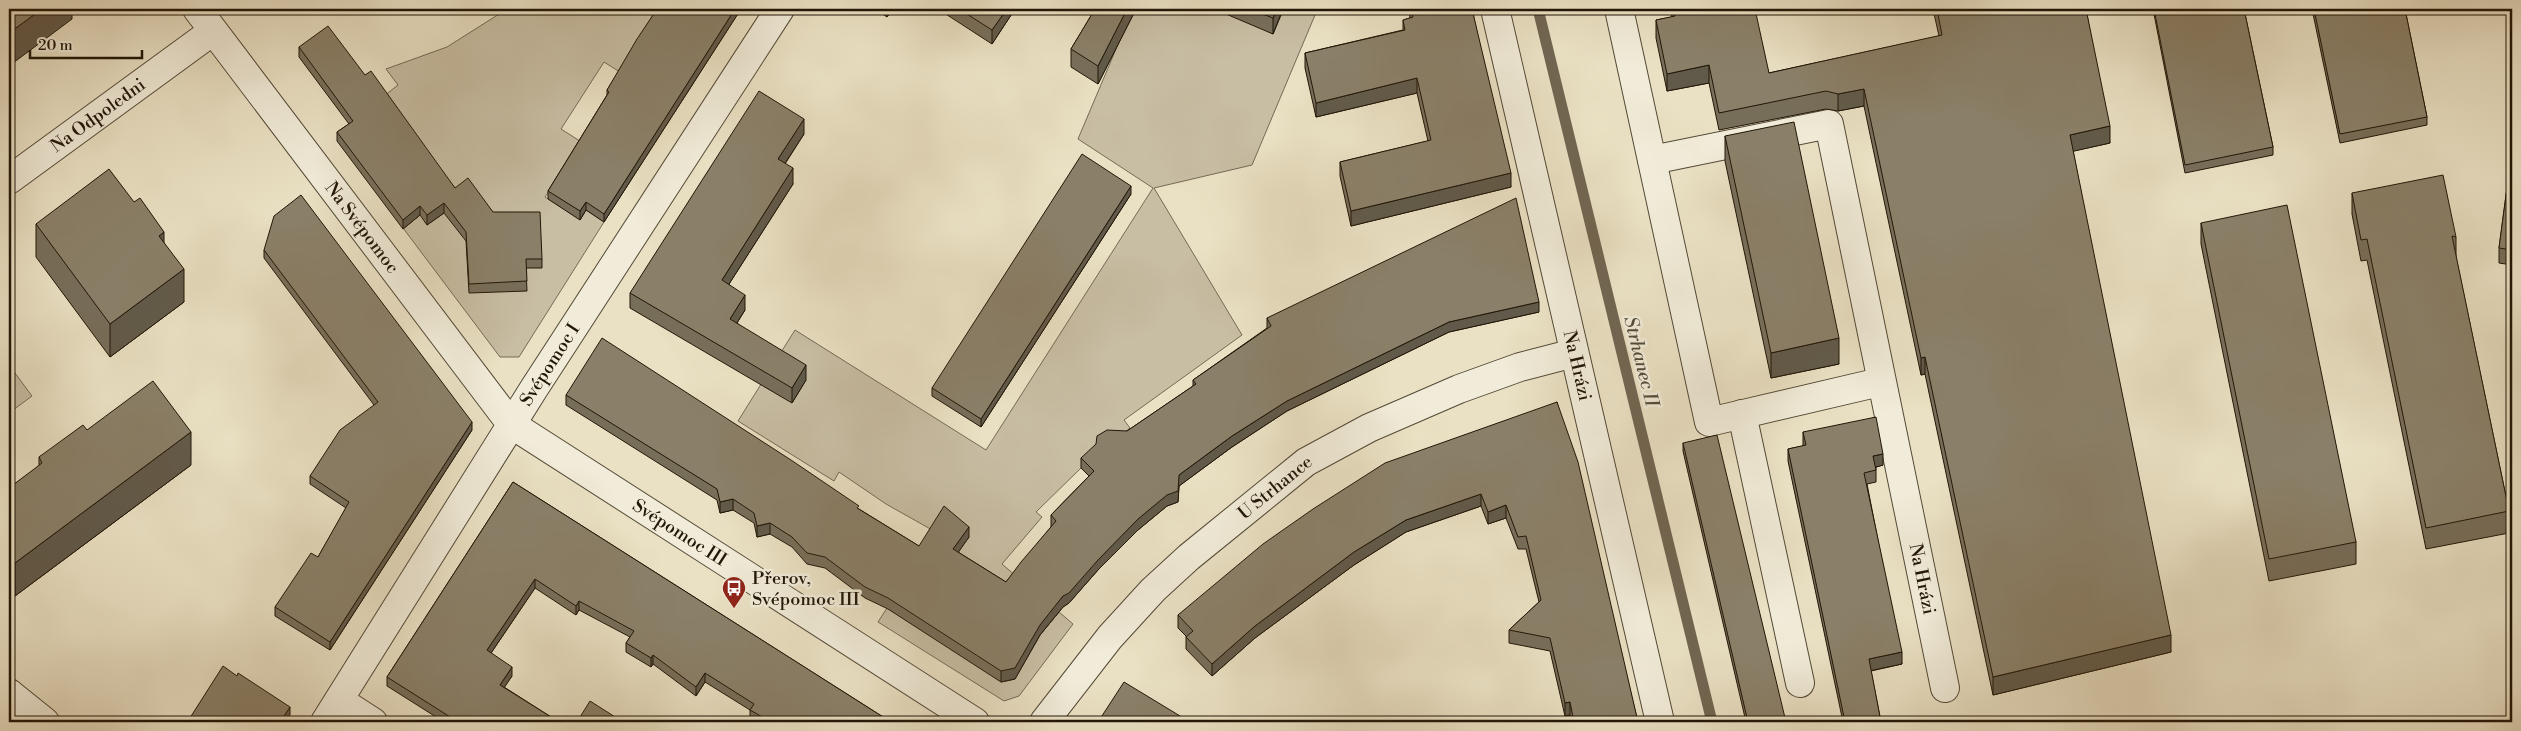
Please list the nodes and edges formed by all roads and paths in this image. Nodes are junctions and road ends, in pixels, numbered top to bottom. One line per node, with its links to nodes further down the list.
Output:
1 (197, 9): 5 (street)
2 (780, 9): 11 (street, Svépomoc I)
3 (1495, 9): 8 (street, Na Hrázi)
4 (1619, 9): 6 (street)
5 (213, 31): 7 (street, Na Odpoledni); 11 (street, Na Svépomoc)
6 (1652, 160): 9 (street, Na Hrázi); 10 (street)
7 (9, 180)
8 (1574, 353): 19 (street, U Strhance); 20 (street, Na Hrázi)
9 (1880, 382): 10 (street); 13 (street, Na Hrázi)
10 (1742, 414): 12 (street)
11 (511, 424): 15 (street, Svépomoc I); 18 (street, Svépomoc III)
12 (1800, 683)
13 (1945, 688)
14 (9, 693): 16 (street)
15 (332, 711): 17 (street)
16 (45, 722)
17 (373, 722)
18 (975, 722)
19 (1044, 722)
20 (1660, 722)

